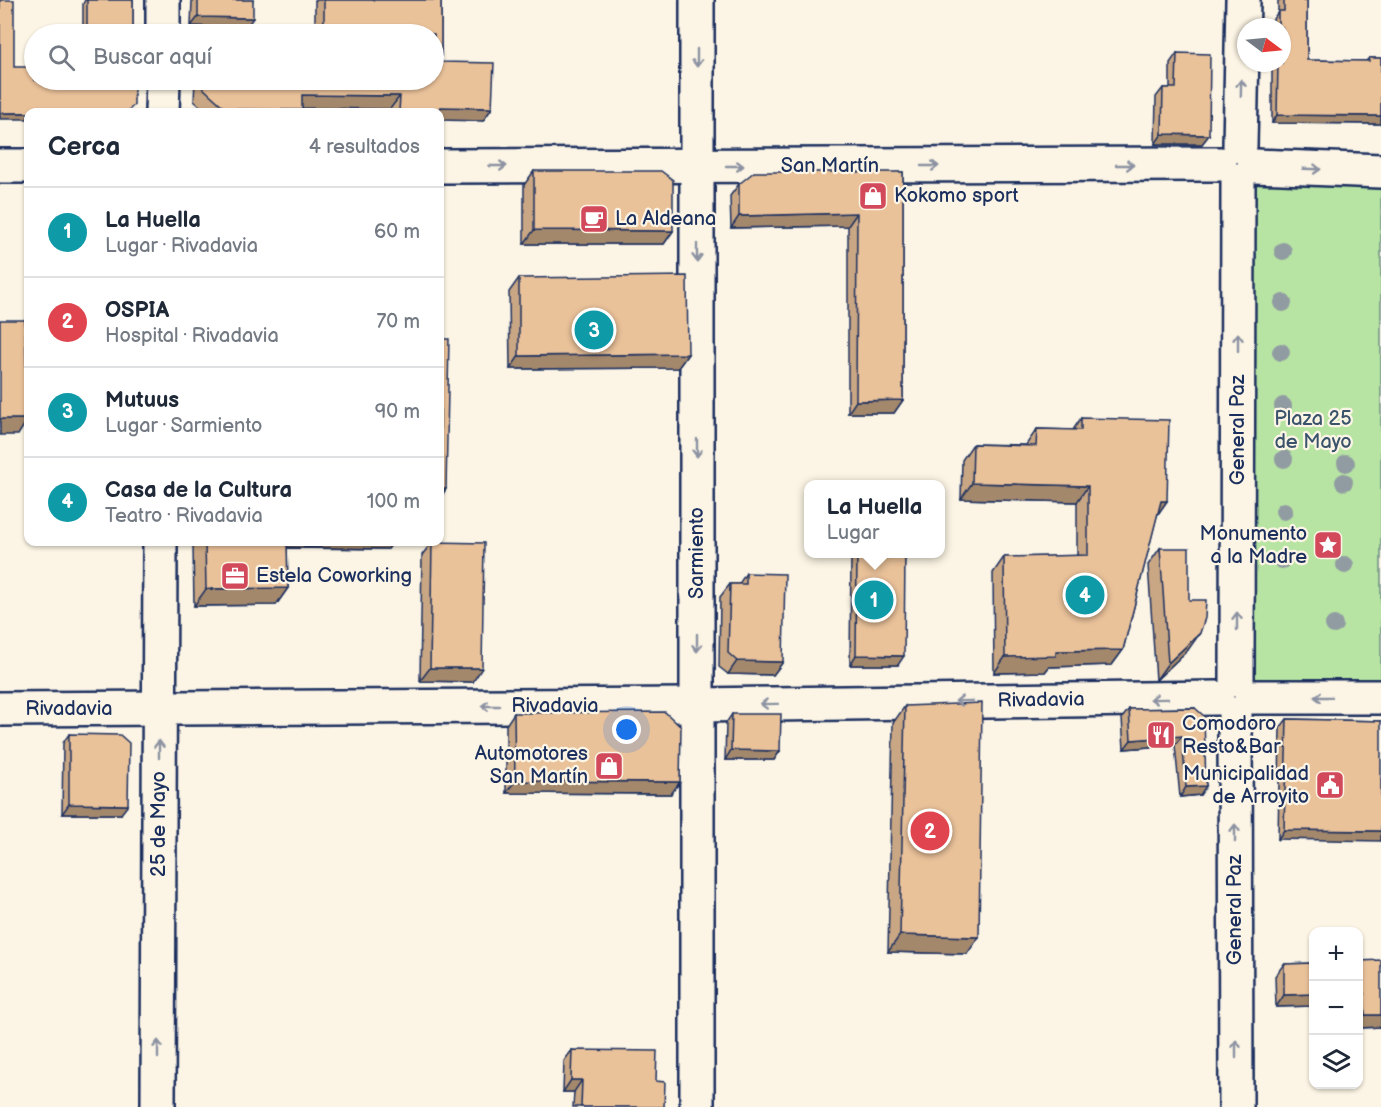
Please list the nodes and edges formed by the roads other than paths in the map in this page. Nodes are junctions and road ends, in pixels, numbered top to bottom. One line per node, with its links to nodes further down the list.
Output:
1 (163, 0): 4 (street)
2 (697, 0): 11 (street, Sarmiento, one-way to 11)
3 (1243, 0): 7 (street, General Paz, one-way to 3)
4 (163, 24)
5 (163, 90): 6 (street)
6 (162, 108)
7 (1238, 164): 11 (street, San Martín, one-way to 7); 12 (street, San Martín, one-way to 12); 14 (street, General Paz, one-way to 7)
8 (0, 166): 9 (street)
9 (24, 166)
10 (444, 166): 11 (street, San Martín, one-way to 11)
11 (697, 167): 16 (street, Sarmiento, one-way to 16)
12 (1381, 171)
13 (160, 546): 17 (street, 25 de Mayo)
14 (1235, 697): 15 (street, Rivadavia, one-way to 14); 16 (street, Rivadavia, one-way to 16); 21 (street, General Paz, one-way to 14)
15 (1381, 697)
16 (697, 705): 17 (street, Rivadavia, one-way to 17); 20 (street, Sarmiento)
17 (159, 708): 18 (street, Rivadavia); 19 (street, 25 de Mayo, one-way to 17)
18 (0, 709)
19 (158, 1107)
20 (697, 1107)
21 (1236, 1107)

